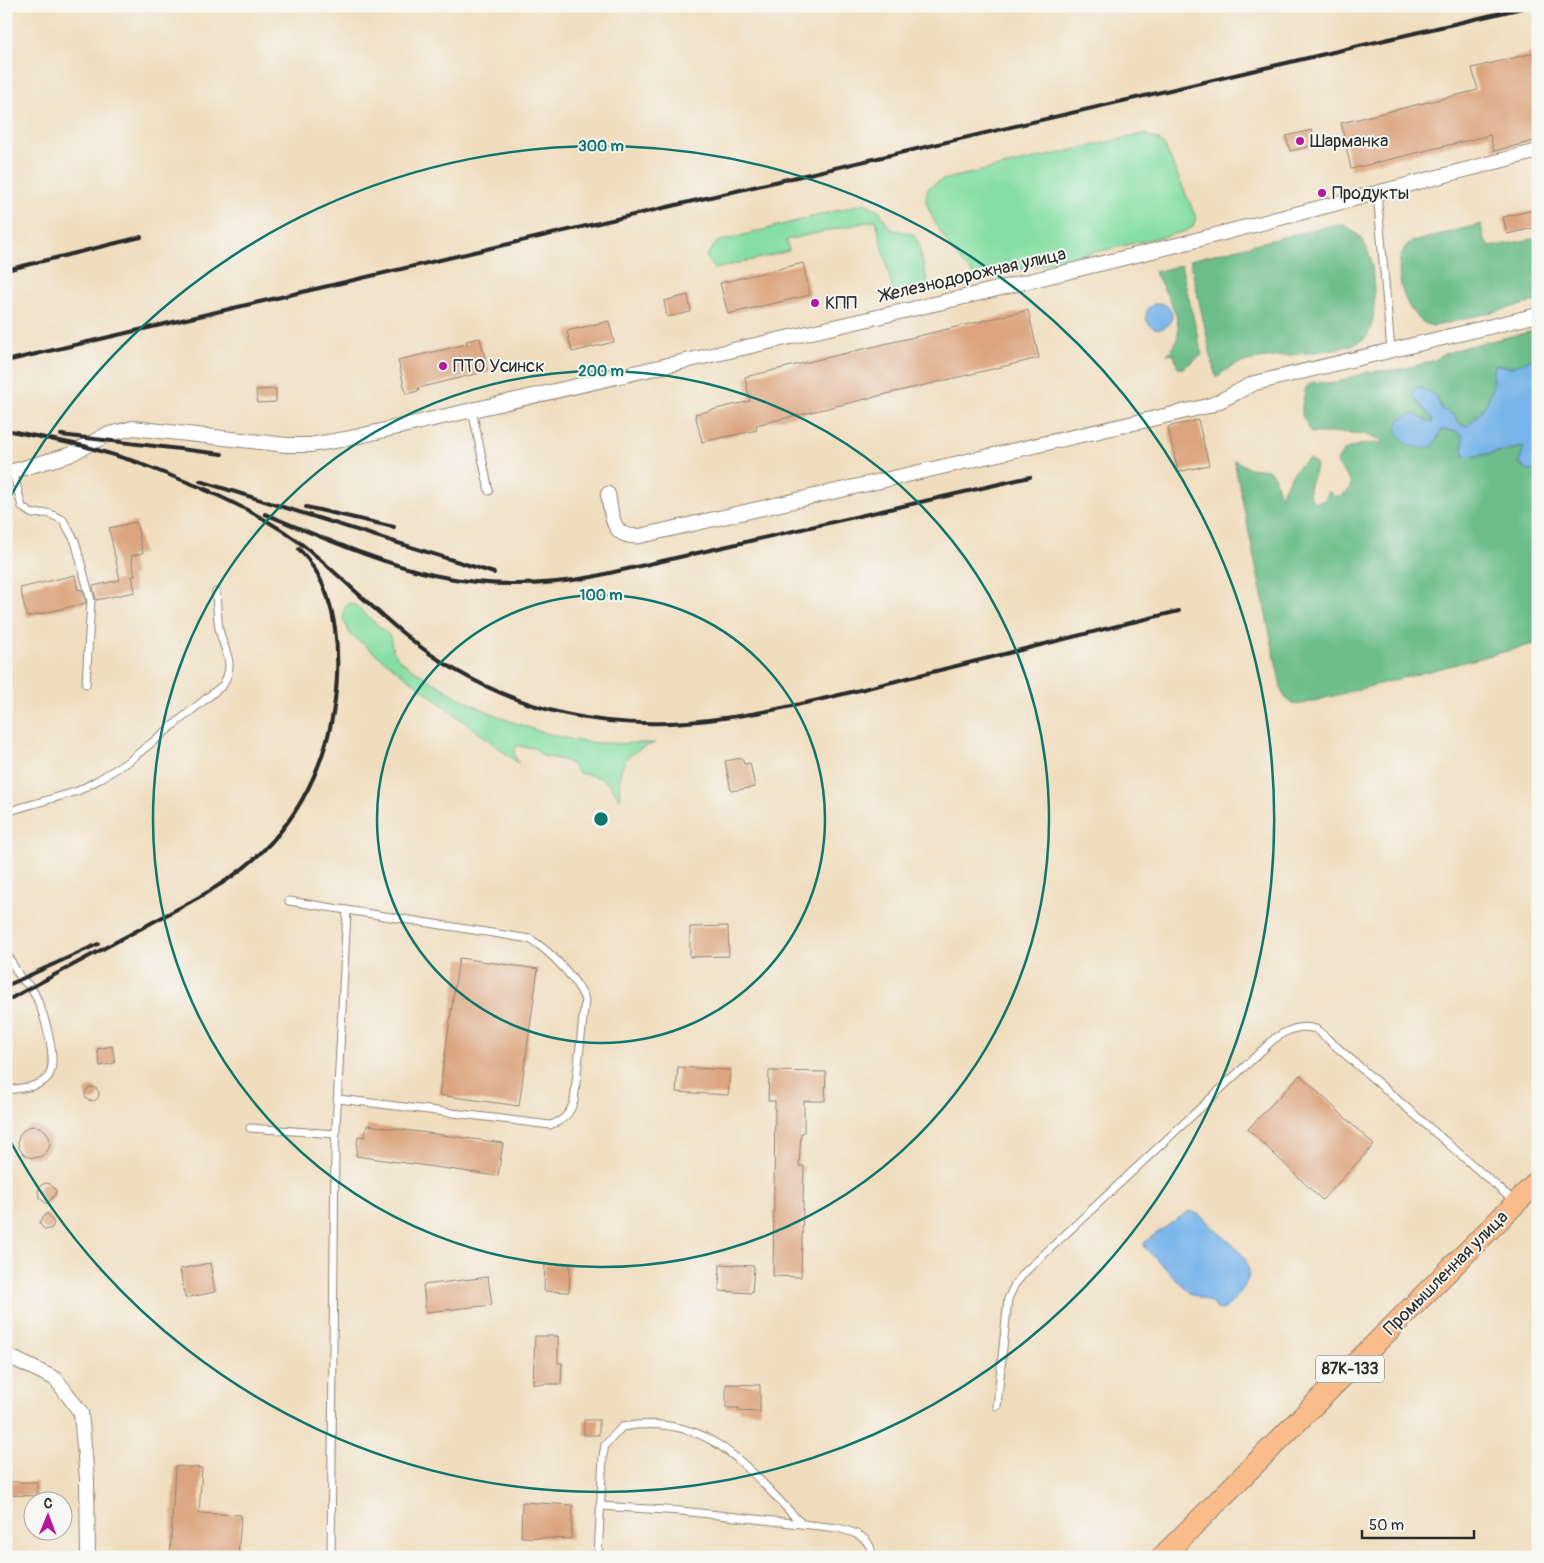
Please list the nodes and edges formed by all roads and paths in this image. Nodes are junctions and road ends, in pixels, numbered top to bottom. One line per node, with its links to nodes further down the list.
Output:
1 (1538, 152): 2 (street, Железнодорожная улица)
2 (1377, 193): 4 (lane); 5 (street, Железнодорожная улица)
3 (1538, 315): 4 (street)
4 (1391, 350): 8 (street)
5 (472, 410): 6 (street, Железнодорожная улица); 7 (lane)
6 (10, 472): 10 (lane)
7 (489, 491)
8 (608, 494)
9 (216, 592): 11 (lane)
10 (86, 684)
11 (6, 812)
12 (289, 900): 13 (lane)
13 (347, 910): 16 (lane); 16 (lane)
14 (6, 952): 15 (lane)
15 (6, 1090)
16 (339, 1099): 18 (lane)
17 (250, 1128): 18 (lane)
18 (336, 1134): 26 (lane)
19 (1538, 1181): 20 (main road, Промышленная улица / 87К-133)
20 (1516, 1202): 22 (lane); 29 (main road, Промышленная улица / 87К-133)
21 (6, 1355): 25 (street)
22 (997, 1406)
23 (600, 1506): 24 (lane); 24 (lane); 27 (lane)
24 (802, 1522): 28 (lane)
25 (88, 1557)
26 (331, 1557)
27 (598, 1557)
28 (872, 1557)
29 (1162, 1557)

